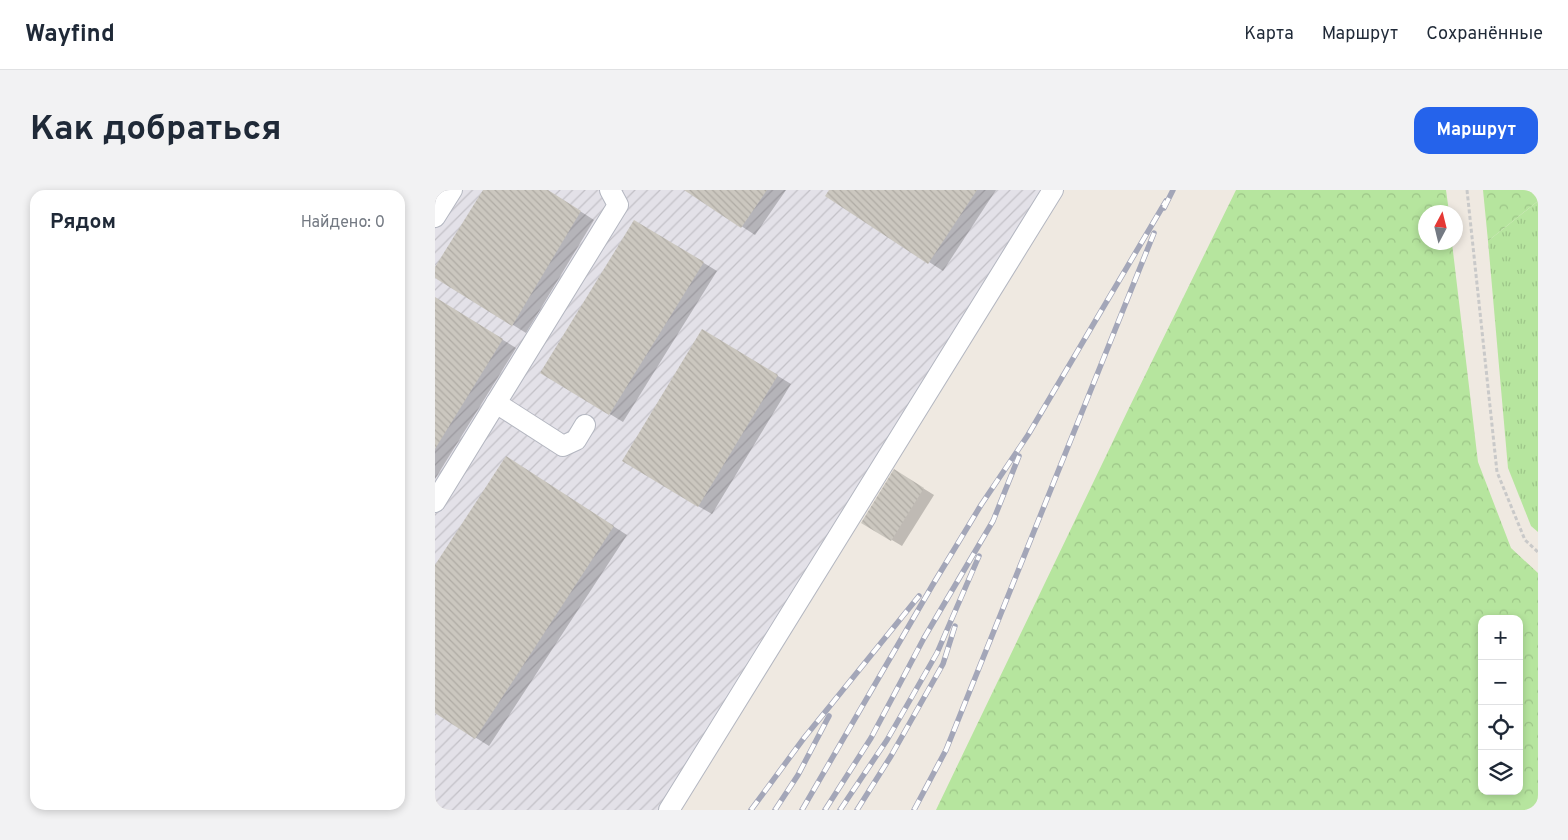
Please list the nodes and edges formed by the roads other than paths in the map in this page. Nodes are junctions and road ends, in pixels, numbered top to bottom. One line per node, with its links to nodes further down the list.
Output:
1 (452, 190): 4 (lane)
2 (611, 190): 5 (lane)
3 (1053, 190): 8 (lane)
4 (435, 217)
5 (496, 403): 6 (lane); 7 (lane)
6 (585, 424)
7 (435, 502)
8 (669, 810)

